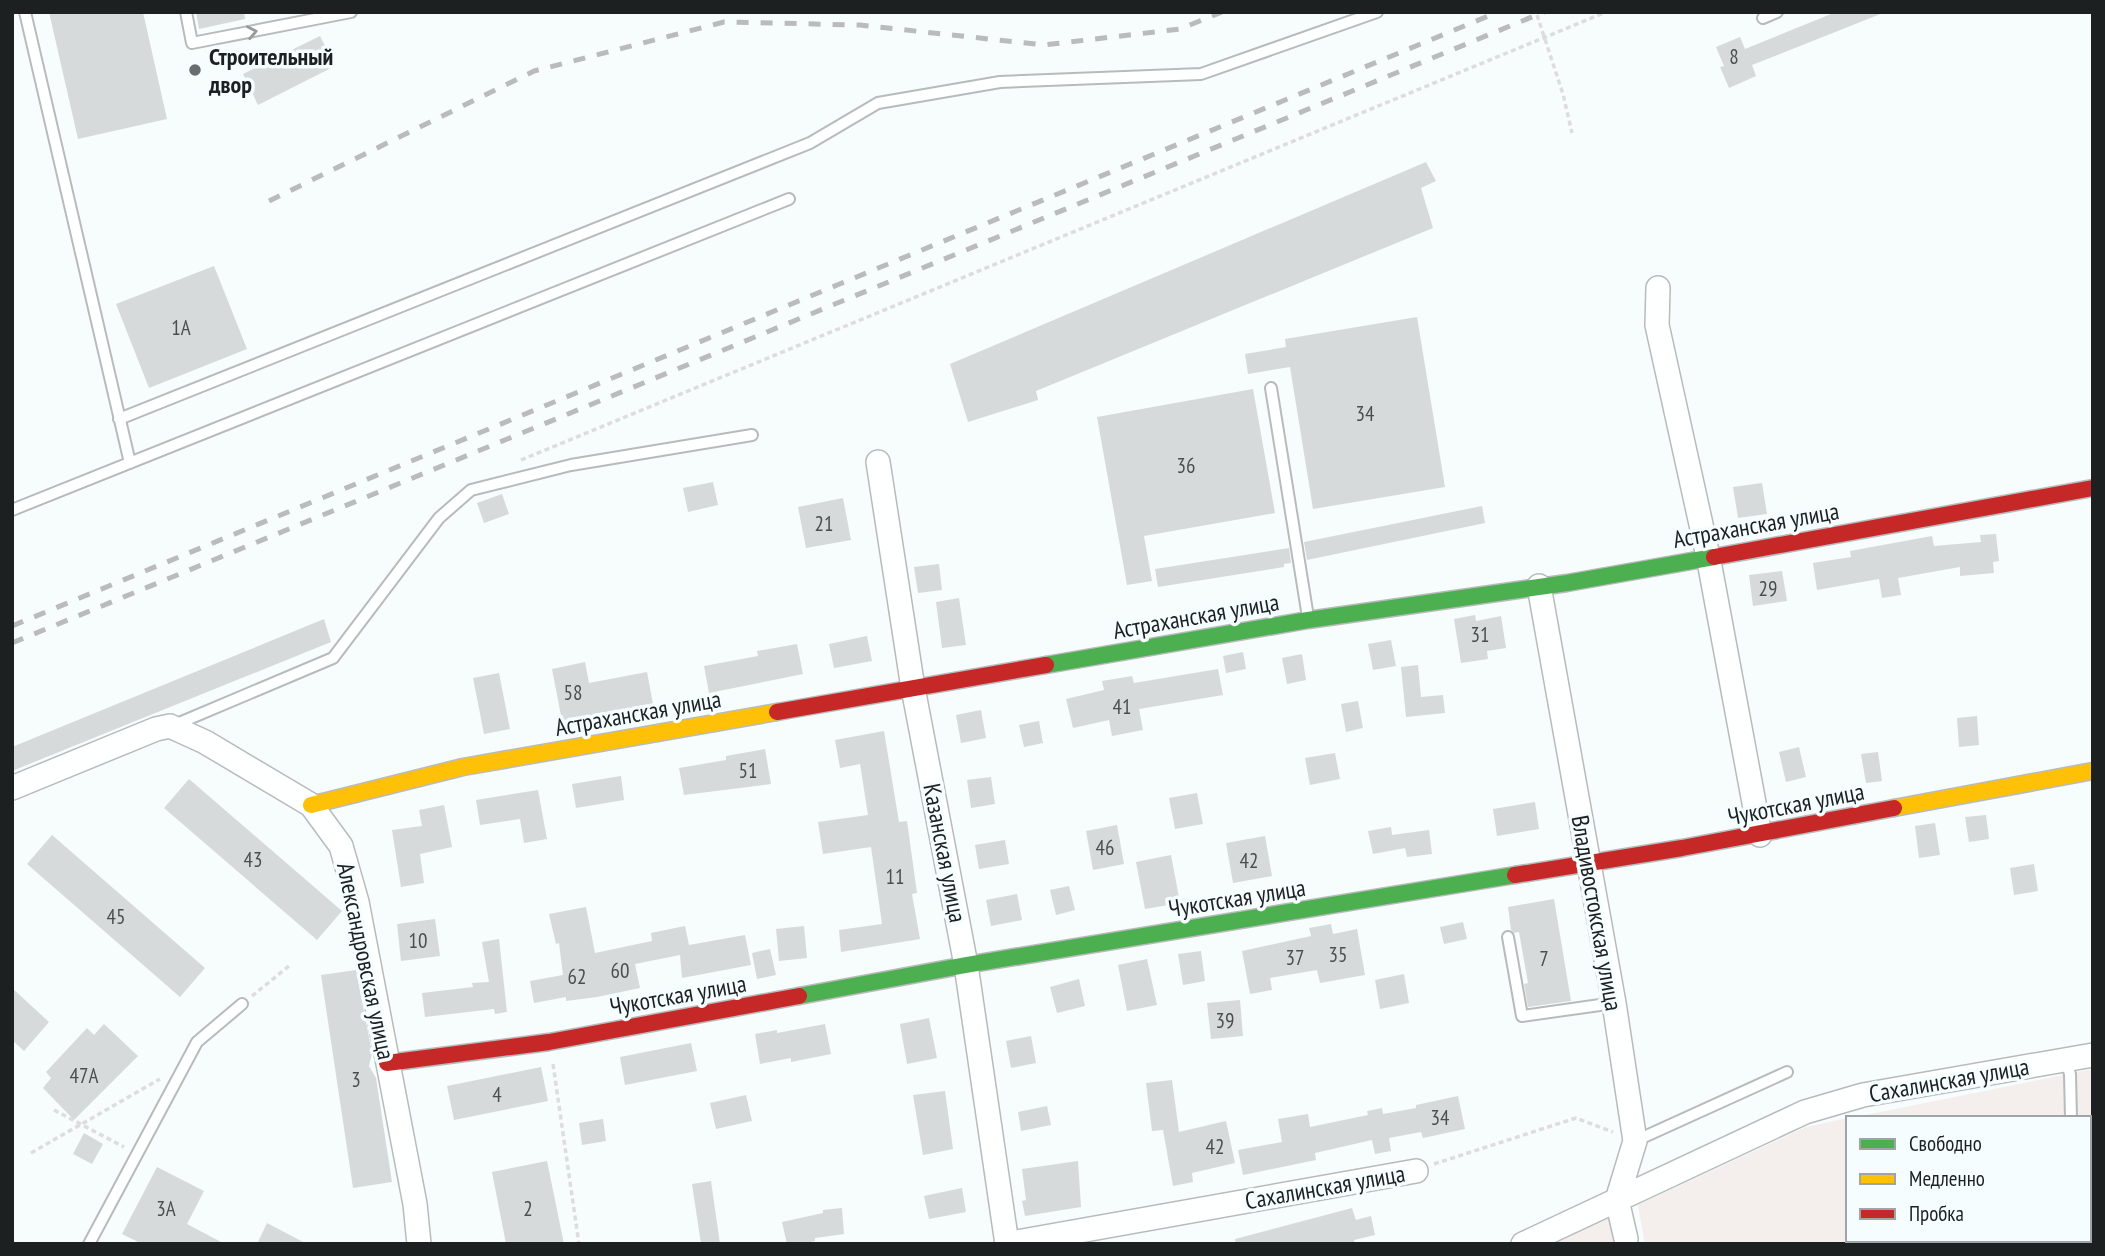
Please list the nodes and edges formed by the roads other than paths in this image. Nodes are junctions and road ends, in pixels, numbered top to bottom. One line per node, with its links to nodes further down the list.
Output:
1 (25, 12): 10 (lane)
2 (186, 12): 3 (lane, one-way to 3)
3 (351, 12)
4 (1377, 12): 10 (lane)
5 (1777, 12): 6 (lane)
6 (1762, 18)
7 (789, 200): 13 (lane)
8 (1658, 288): 16 (street)
9 (1271, 388): 18 (lane)
10 (119, 419): 13 (lane)
11 (752, 435): 20 (lane)
12 (878, 462): 19 (street, Казанская улица)
13 (130, 463): 15 (lane)
14 (2093, 488): 16 (street, Астраханская улица)
15 (12, 510)
16 (1708, 556): 17 (street, Астраханская улица); 24 (street)
17 (1539, 586): 18 (street, Астраханская улица); 25 (street, Владивостокская улица)
18 (1308, 620): 19 (street, Астраханская улица)
19 (913, 688): 23 (street, Астраханская улица); 27 (street, Казанская улица)
20 (170, 726): 22 (street); 23 (street, Александровская улица)
21 (2093, 771): 24 (street, Чукотская улица)
22 (12, 788)
23 (311, 805): 32 (street, Александровская улица)
24 (1760, 835): 25 (street, Чукотская улица)
25 (1588, 864): 27 (street, Чукотская улица); 28 (street, Владивостокская улица)
26 (1508, 937): 28 (lane)
27 (966, 965): 32 (street, Чукотская улица); 41 (street, Казанская улица)
28 (1614, 1003): 35 (street, Владивостокская улица)
29 (242, 1004): 39 (lane)
30 (2093, 1055): 31 (street, Сахалинская улица)
31 (2065, 1059): 34 (lane); 37 (street, Сахалинская улица)
32 (387, 1063): 40 (street, Александровская улица)
33 (1787, 1072): 35 (lane)
34 (2071, 1116)
35 (1635, 1141): 37 (street, Владивостокская улица)
36 (1416, 1171): 41 (street, Сахалинская улица)
37 (1617, 1200): 38 (street, Владивостокская улица); 42 (street, Сахалинская улица)
38 (1626, 1239)
39 (89, 1244)
40 (419, 1244)
41 (1007, 1244)
42 (1523, 1244)

